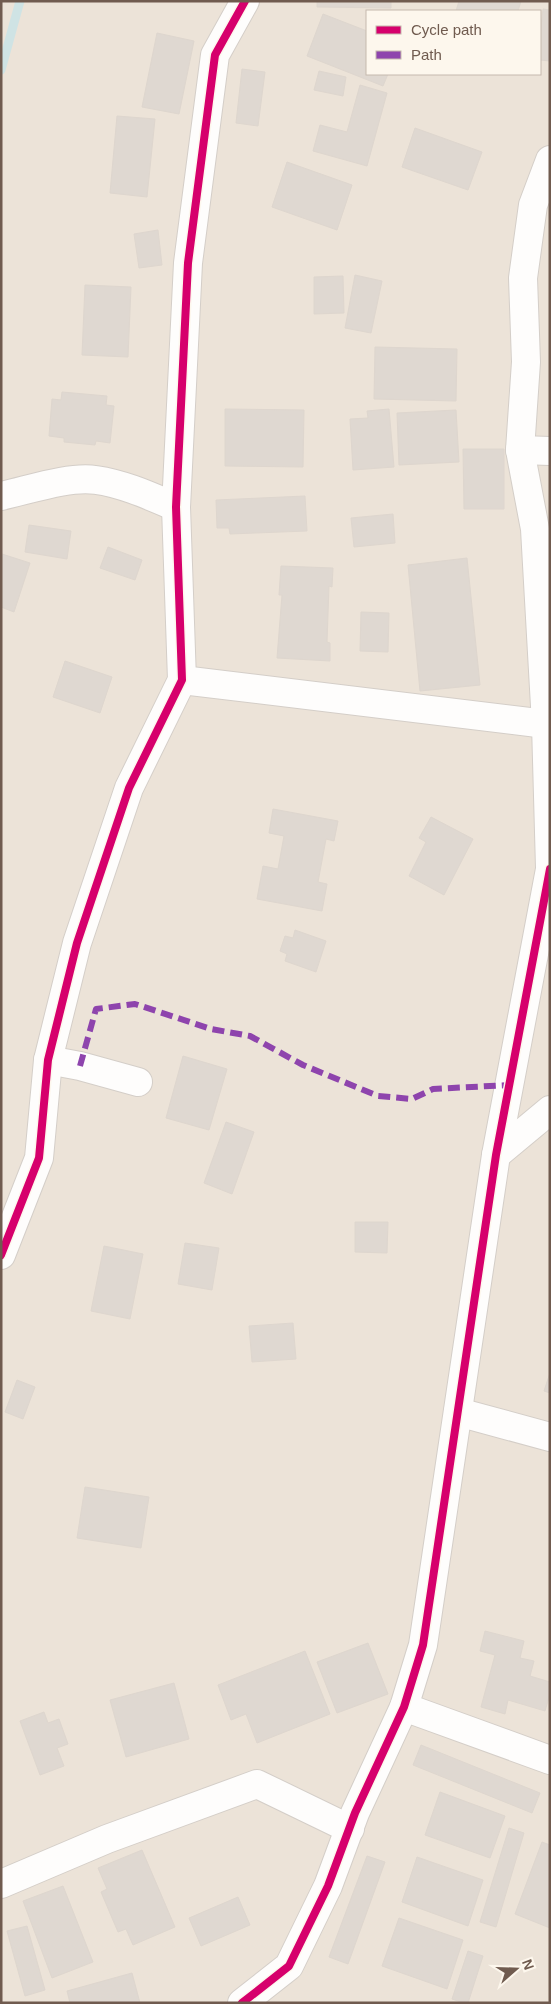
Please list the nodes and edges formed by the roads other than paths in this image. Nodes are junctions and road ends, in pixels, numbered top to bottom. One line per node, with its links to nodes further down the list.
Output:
1 (245, 1): 6 (street)
2 (550, 160): 3 (street)
3 (520, 450): 4 (street); 8 (street)
4 (550, 452)
5 (1, 496): 6 (street)
6 (176, 507): 7 (street)
7 (182, 680): 8 (street); 10 (street)
8 (546, 724): 9 (street)
9 (550, 869): 13 (street)
10 (48, 1060): 11 (street); 14 (street)
11 (138, 1082)
12 (550, 1110): 13 (street)
13 (496, 1155): 15 (street)
14 (1, 1255)
15 (458, 1412): 16 (street); 17 (street)
16 (550, 1437)
17 (404, 1707): 18 (street); 19 (street)
18 (550, 1760)
19 (350, 1828): 20 (street); 21 (street)
20 (1, 1884)
21 (242, 2003)

